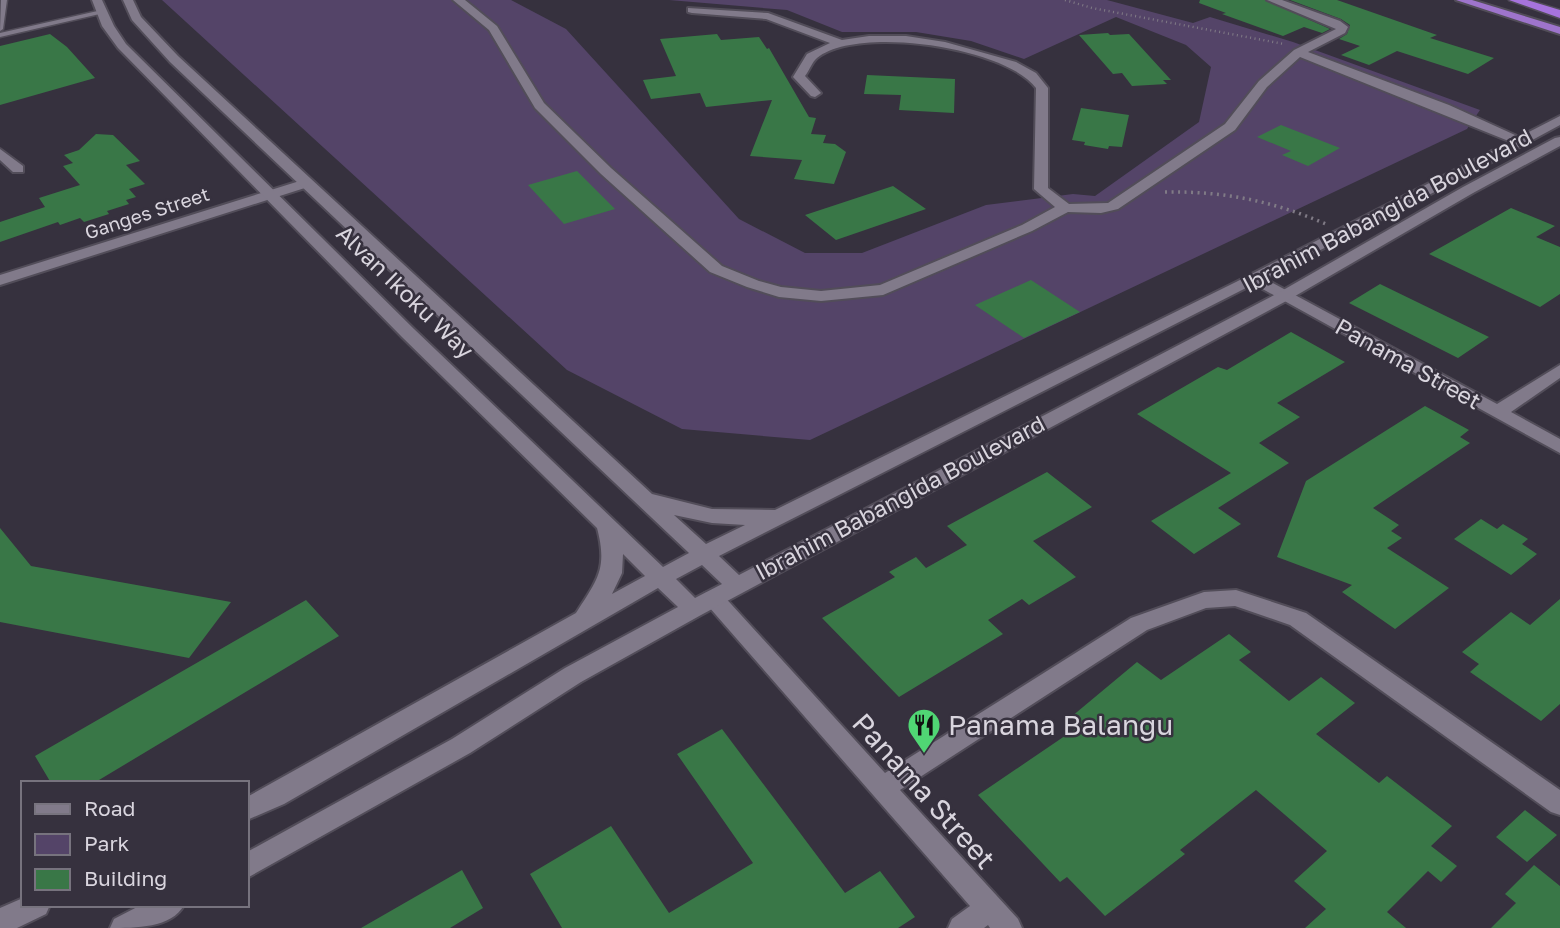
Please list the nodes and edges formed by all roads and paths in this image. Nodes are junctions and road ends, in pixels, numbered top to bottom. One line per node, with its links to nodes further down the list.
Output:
1 (4, 0): 11 (lane)
2 (128, 0): 22 (street, Alvan Ikoku Way)
3 (458, 0): 25 (street)
4 (1065, 0): 15 (path)
5 (1272, 0): 15 (street)
6 (1461, 0): 12 (highway)
7 (1515, 0): 10 (highway)
8 (99, 6): 13 (lane); 23 (street, Alvan Ikoku Way)
9 (692, 10): 14 (street)
10 (1560, 15)
11 (0, 29)
12 (1560, 32)
13 (0, 35)
14 (838, 42): 16 (street); 25 (street)
15 (1298, 52): 18 (street); 24 (street)
16 (815, 93)
17 (1560, 120): 18 (street, Ibrahim Babangida Boulevard)
18 (1521, 141): 26 (street, Ibrahim Babangida Boulevard)
19 (1560, 141): 29 (street, Ibrahim Babangida Boulevard)
20 (0, 153): 21 (street)
21 (18, 169)
22 (306, 183): 23 (street, Ganges Street); 33 (street, Alvan Ikoku Way)
23 (269, 194): 28 (street, Ganges Street); 35 (street, Alvan Ikoku Way)
24 (1130, 194): 25 (street); 26 (path)
25 (1065, 208)
26 (1346, 233): 27 (street, Ibrahim Babangida Boulevard)
27 (1256, 279): 29 (street, Panama Street); 34 (street, Ibrahim Babangida Boulevard)
28 (0, 280)
29 (1284, 296): 31 (street, Panama Street); 38 (street, Ibrahim Babangida Boulevard)
30 (1560, 370): 31 (street)
31 (1497, 413): 32 (street, Panama Street)
32 (1560, 447)
33 (644, 498): 34 (street); 36 (street, Alvan Ikoku Way)
34 (782, 515): 36 (street, Ibrahim Babangida Boulevard)
35 (605, 522): 37 (street, Alvan Ikoku Way); 40 (street)
36 (705, 555): 37 (street, Ibrahim Babangida Boulevard); 38 (street, Alvan Ikoku Way)
37 (662, 578): 39 (street, Alvan Ikoku Way); 40 (street, Ibrahim Babangida Boulevard)
38 (736, 585): 39 (street, Ibrahim Babangida Boulevard)
39 (703, 604): 41 (street, Panama Street); 44 (street, Ibrahim Babangida Boulevard)
40 (584, 618): 43 (street, Ibrahim Babangida Boulevard)
41 (884, 787): 42 (street); 47 (street, Panama Street)
42 (1560, 804)
43 (248, 809)
44 (248, 865)
45 (32, 907): 48 (street)
46 (166, 907): 49 (street)
47 (989, 908): 50 (street); 51 (street, Panama Street)
48 (0, 922)
49 (124, 928)
50 (962, 928)
51 (1008, 928)

